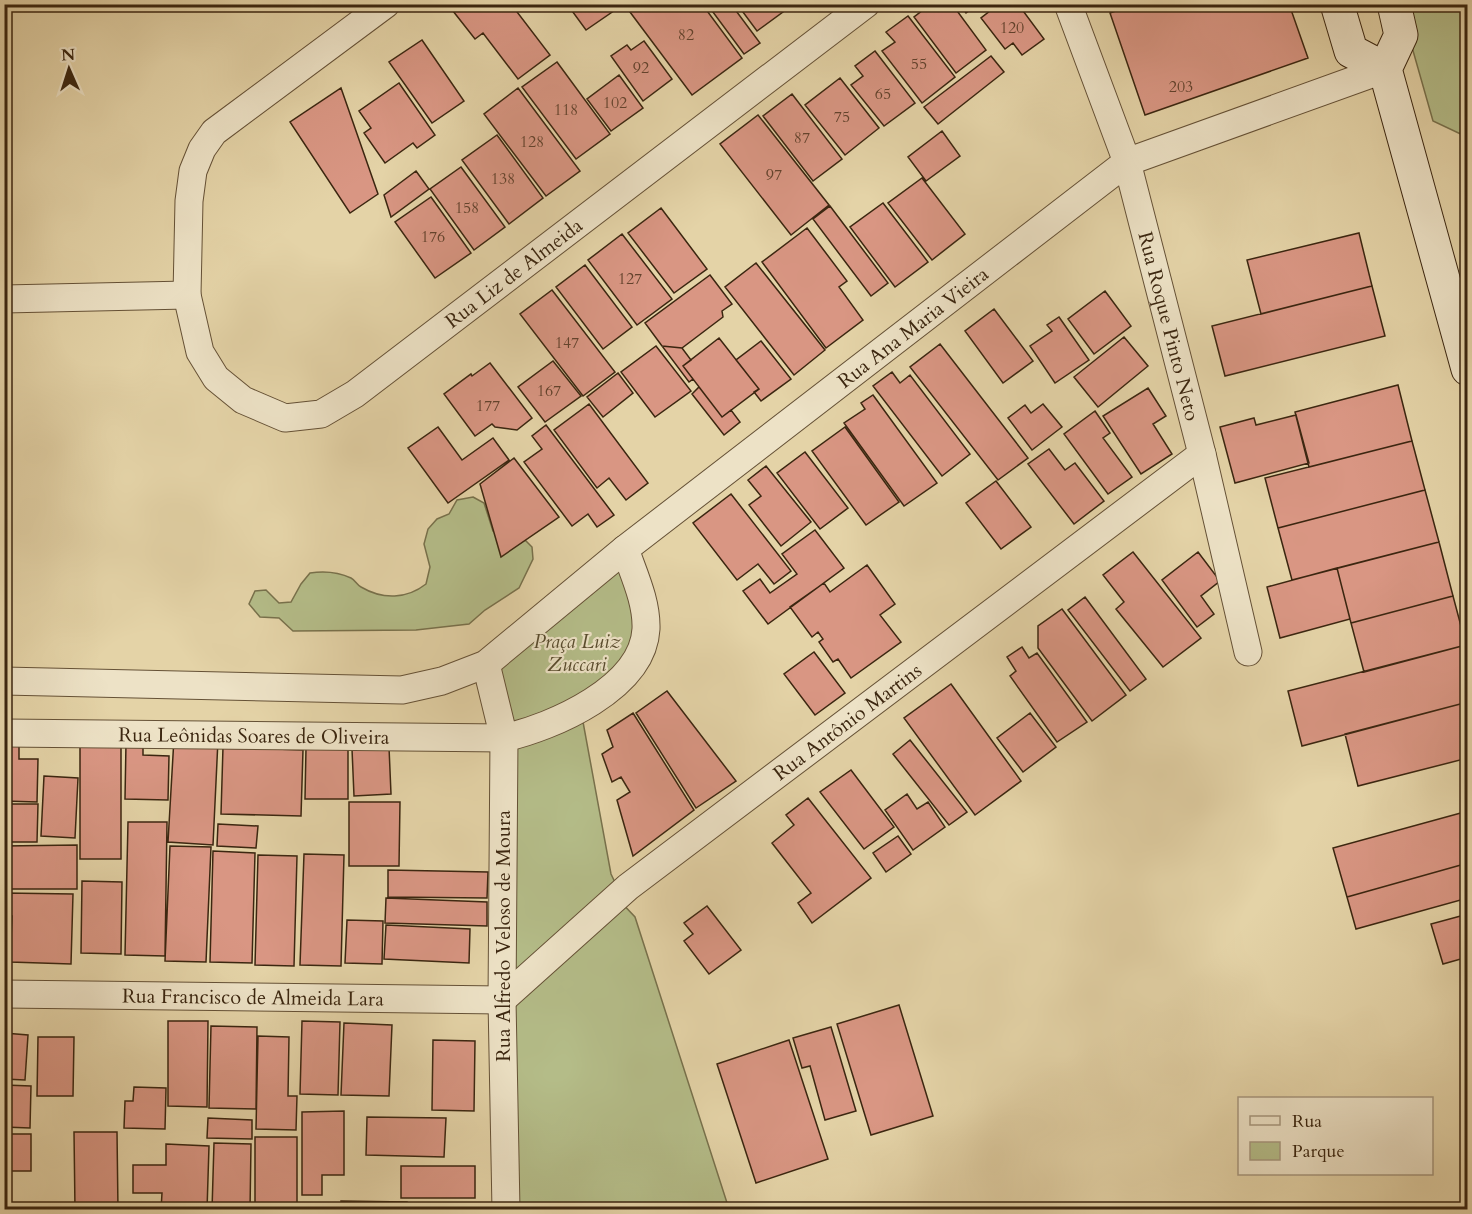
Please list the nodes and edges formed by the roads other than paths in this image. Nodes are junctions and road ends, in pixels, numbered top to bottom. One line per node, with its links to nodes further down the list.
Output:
1 (386, 4): 8 (street, Rua Liz de Almeida)
2 (866, 4): 8 (street, Rua Liz de Almeida)
3 (1068, 4): 7 (street, Rua Roque Pinto Neto)
4 (1337, 4): 6 (main road)
5 (1394, 4): 6 (main road)
6 (1384, 69): 7 (street, Rua Ana Maria Vieira); 10 (main road)
7 (1127, 162): 11 (street, Rua Roque Pinto Neto); 12 (street, Rua Ana Maria Vieira)
8 (187, 295): 9 (street)
9 (4, 299)
10 (1467, 369)
11 (1202, 454): 13 (street, Rua Roque Pinto Neto); 19 (street, Rua Antônio Martins)
12 (625, 549): 14 (street, Rua Ana Maria Vieira); 17 (street, Rua Leônidas Soares de Oliveira)
13 (1248, 652)
14 (486, 664): 15 (street); 17 (street, Rua Alfredo Veloso de Moura)
15 (4, 681)
16 (4, 733): 17 (street, Rua Leônidas Soares de Oliveira)
17 (504, 738): 19 (street, Rua Alfredo Veloso de Moura)
18 (4, 994): 19 (street, Rua Francisco de Almeida Lara)
19 (502, 1000): 20 (street, Rua Alfredo Veloso de Moura)
20 (506, 1209)

